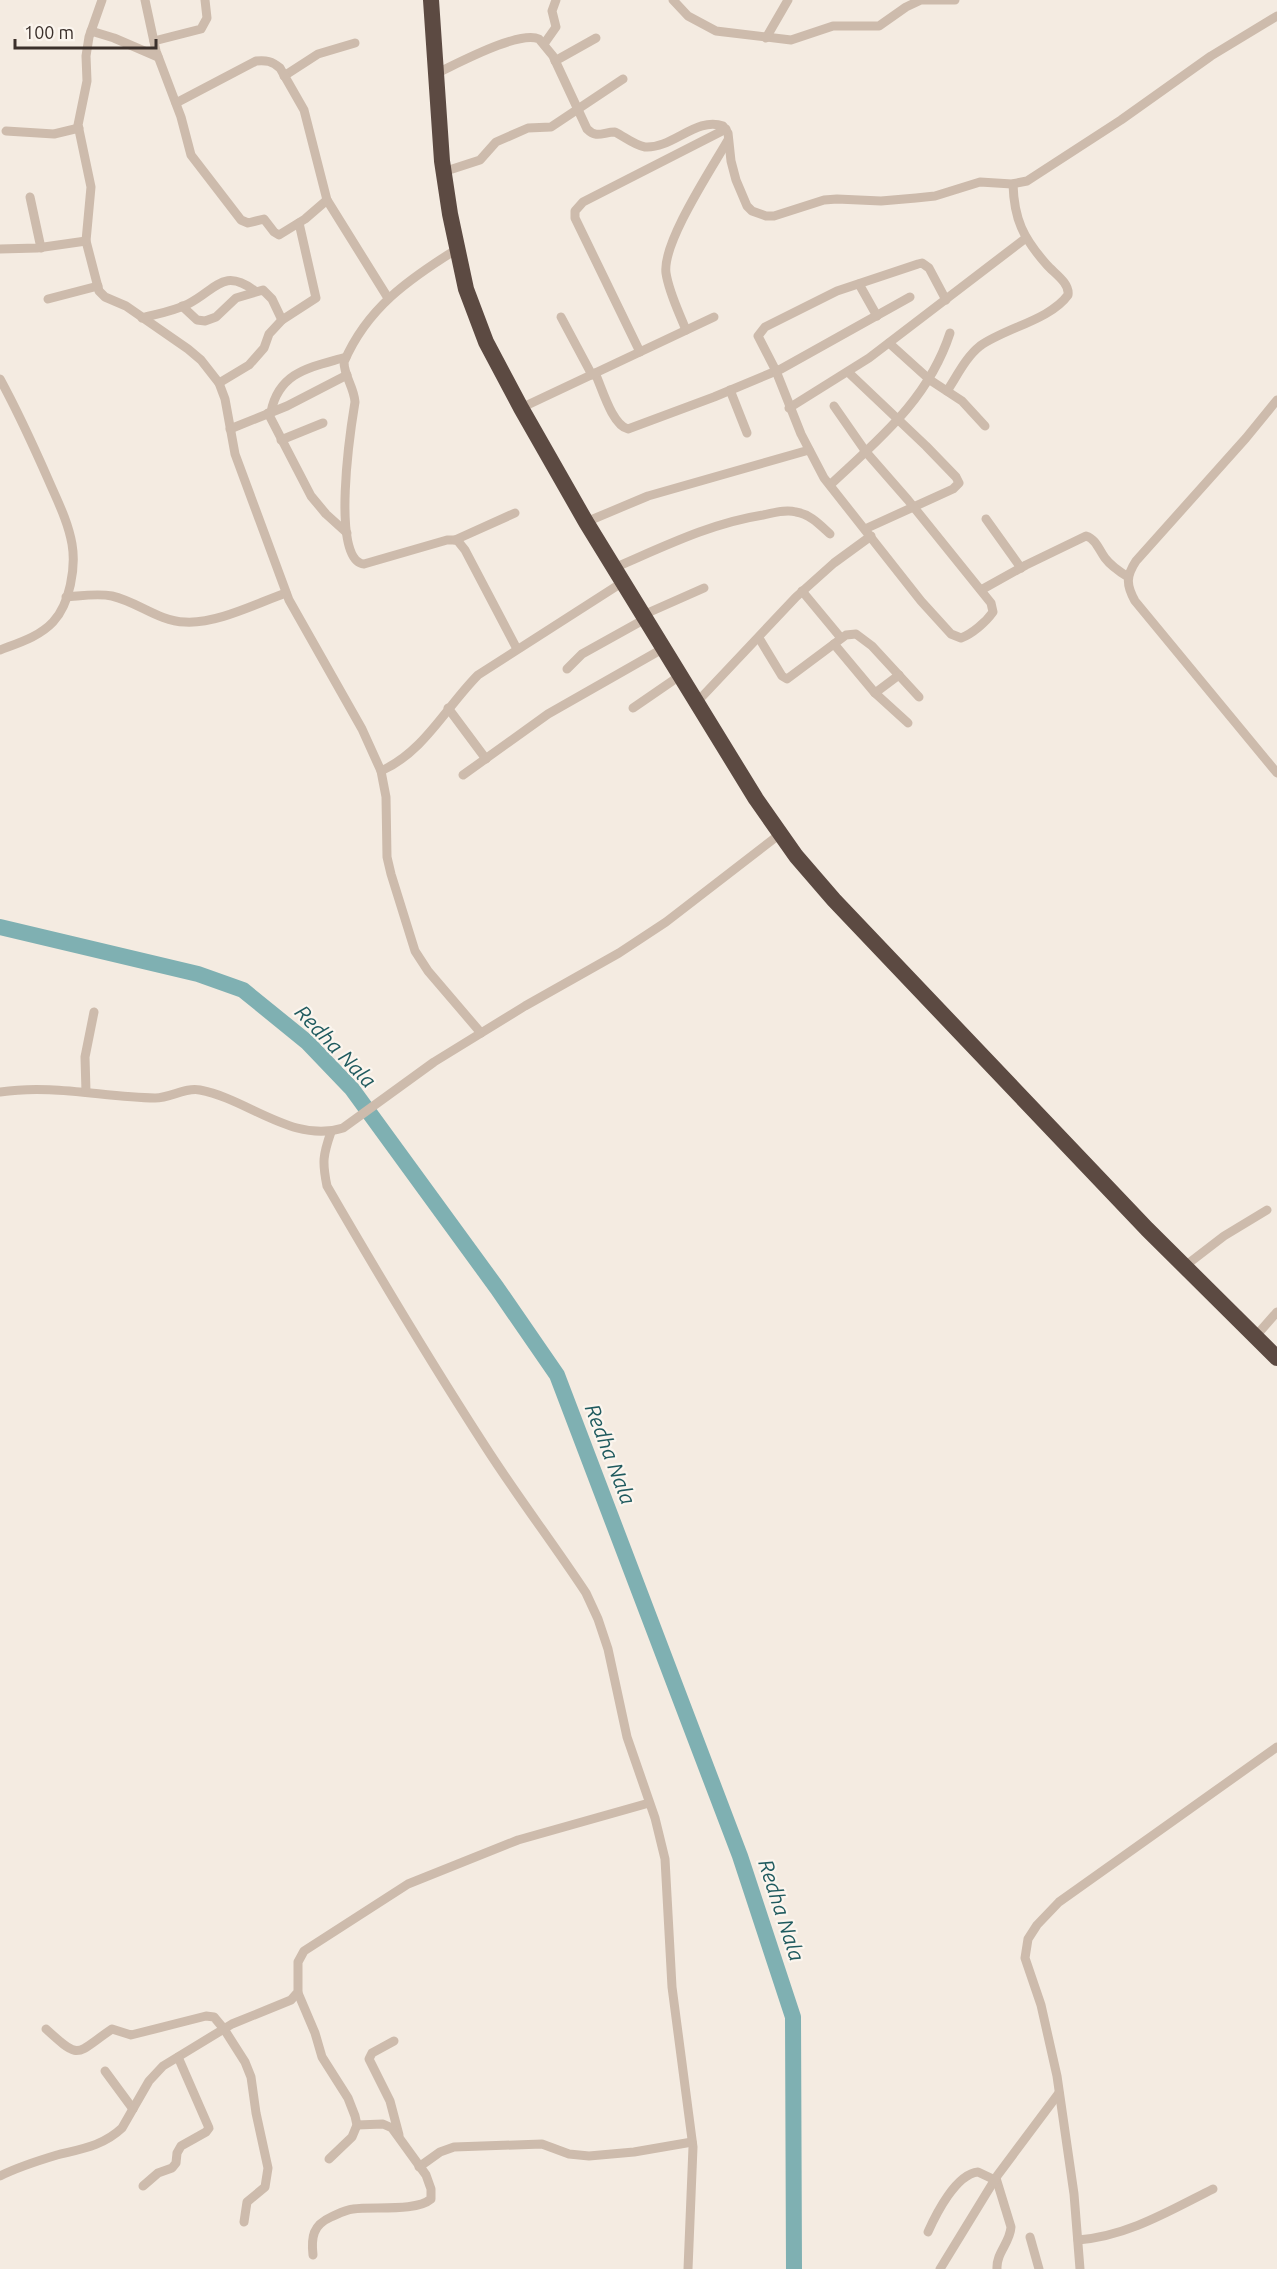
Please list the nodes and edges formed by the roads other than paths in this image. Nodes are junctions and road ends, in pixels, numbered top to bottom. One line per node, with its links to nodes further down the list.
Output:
1 (102, 0): 10 (street)
2 (145, 0): 13 (street)
3 (205, 0): 13 (street)
4 (431, 0): 18 (highway)
5 (556, 0): 15 (street)
6 (673, 0): 12 (street)
7 (788, 0): 12 (street)
8 (955, 0): 12 (street)
9 (1277, 16): 28 (street)
10 (90, 32): 16 (street); 23 (street)
11 (596, 38): 17 (street)
12 (766, 38)
13 (154, 41): 16 (street)
14 (355, 44): 19 (street)
15 (544, 44): 17 (street); 18 (street)
16 (158, 57): 21 (street)
17 (555, 61): 22 (street)
18 (435, 74): 27 (highway)
19 (284, 76): 21 (street); 30 (street)
20 (623, 79): 22 (street)
21 (176, 103): 31 (street)
22 (579, 110): 24 (street); 27 (street)
23 (79, 128): 25 (street); 33 (street)
24 (726, 129): 26 (street); 53 (street)
25 (6, 131)
26 (728, 140): 28 (street); 50 (street)
27 (444, 172): 36 (highway)
28 (1013, 184): 32 (street)
29 (30, 197): 34 (street)
30 (327, 200): 31 (street); 41 (street)
31 (299, 223): 49 (street)
32 (1026, 238): 43 (street); 63 (street)
33 (86, 241): 34 (street); 38 (street)
34 (41, 248): 35 (street)
35 (0, 249)
36 (457, 249): 41 (street); 66 (highway)
37 (858, 284): 43 (street); 45 (street); 55 (street)
38 (98, 286): 42 (street); 48 (street)
39 (255, 291): 44 (street); 44 (street); 49 (street)
40 (910, 297): 45 (street)
41 (388, 298): 54 (street)
42 (48, 299)
43 (946, 300): 52 (street)
44 (182, 306): 48 (street)
45 (877, 315): 55 (street)
46 (561, 317): 57 (street)
47 (714, 317): 50 (street)
48 (142, 318): 61 (street)
49 (282, 320): 61 (street)
50 (686, 330): 53 (street)
51 (950, 333): 60 (street)
52 (889, 343): 56 (street); 60 (street)
53 (640, 352): 57 (street)
54 (346, 357): 58 (street); 68 (street)
55 (776, 371): 62 (street); 67 (street)
56 (848, 372): 67 (street); 69 (street)
57 (594, 374): 62 (street); 66 (street)
58 (347, 375): 68 (street); 83 (street)
59 (0, 379): 93 (street)
60 (930, 380): 63 (street); 69 (street)
61 (219, 382): 72 (street)
62 (730, 390): 73 (street)
63 (947, 391): 71 (street)
64 (1277, 400): 88 (street)
65 (834, 406): 76 (street)
66 (521, 408): 81 (highway)
67 (789, 408): 75 (street)
68 (270, 413): 72 (street); 74 (street)
69 (899, 420): 76 (street); 78 (street)
70 (323, 423): 74 (street)
71 (985, 426)
72 (230, 429): 92 (street)
73 (747, 433)
74 (282, 440): 83 (street)
75 (809, 450): 77 (street); 81 (street)
76 (866, 452): 77 (street); 78 (street)
77 (830, 485): 82 (street)
78 (913, 507): 82 (street); 90 (street)
79 (515, 513): 85 (street)
80 (986, 519): 86 (street)
81 (586, 522): 87 (highway)
82 (868, 532): 90 (street); 91 (street)
83 (347, 533): 85 (street)
84 (830, 534): 87 (street)
85 (455, 540): 98 (street)
86 (1021, 568): 88 (street); 90 (street)
87 (619, 575): 94 (highway); 98 (street)
88 (1128, 577): 111 (street)
89 (704, 588): 94 (street)
90 (981, 590)
91 (802, 591): 95 (street); 96 (street)
92 (286, 593): 93 (street); 110 (street)
93 (66, 597): 99 (street)
94 (644, 617): 97 (highway); 100 (street)
95 (759, 638): 96 (street); 105 (street)
96 (838, 641): 102 (street); 103 (street)
97 (664, 648): 101 (highway); 109 (street)
98 (517, 649): 106 (street)
99 (0, 650)
100 (567, 669)
101 (681, 675): 105 (highway); 107 (street)
102 (899, 675): 103 (street); 104 (street)
103 (875, 693): 108 (street)
104 (919, 697)
105 (697, 702): 113 (highway)
106 (448, 708): 109 (street); 110 (street)
107 (633, 708)
108 (908, 723)
109 (486, 759): 112 (street)
110 (381, 771): 115 (street)
111 (1277, 773)
112 (463, 775)
113 (780, 834): 115 (street); 120 (highway)
114 (94, 1012): 117 (street)
115 (481, 1033): 118 (street)
116 (0, 1092): 117 (street)
117 (86, 1092): 118 (street)
118 (332, 1132): 125 (street)
119 (1268, 1210): 120 (street)
120 (1185, 1266): 122 (highway)
121 (1277, 1312): 122 (street)
122 (1255, 1336): 123 (highway)
123 (1277, 1358)
124 (1277, 1747): 132 (street)
125 (649, 1803): 126 (street); 136 (street)
126 (298, 1993): 128 (street); 134 (street)
127 (46, 2029): 128 (street)
128 (224, 2029): 130 (street); 143 (street)
129 (394, 2041): 135 (street)
130 (178, 2057): 133 (street); 141 (street)
131 (105, 2071): 133 (street)
132 (1059, 2093): 140 (street); 146 (street)
133 (133, 2109): 139 (street)
134 (357, 2125): 135 (street); 137 (street)
135 (399, 2137): 138 (street)
136 (692, 2142): 138 (street); 148 (street)
137 (329, 2159)
138 (418, 2167): 147 (street)
139 (0, 2176)
140 (995, 2179): 144 (street); 149 (street); 150 (street)
141 (143, 2186)
142 (1213, 2189): 146 (street)
143 (244, 2222)
144 (928, 2232)
145 (1030, 2237): 151 (street)
146 (1078, 2241): 152 (street)
147 (313, 2255)
148 (688, 2269)
149 (940, 2269)
150 (997, 2269)
151 (1039, 2269)
152 (1080, 2269)

